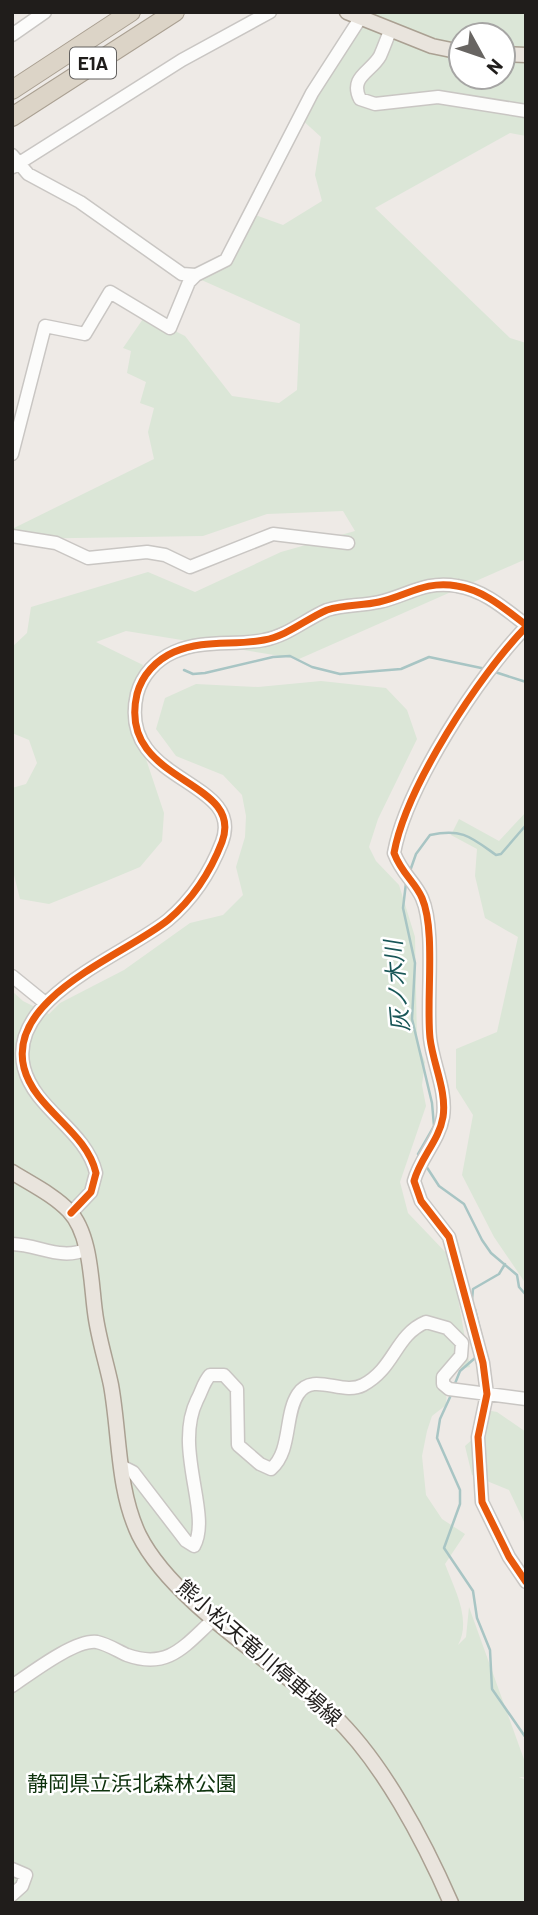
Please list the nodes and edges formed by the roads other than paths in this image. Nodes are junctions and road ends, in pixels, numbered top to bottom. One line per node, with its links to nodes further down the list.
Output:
1 (45, 12): 7 (street)
2 (131, 12): 9 (highway, E1A)
3 (175, 12): 11 (highway, E1A)
4 (270, 12): 12 (street)
5 (354, 15): 6 (main road); 13 (street)
6 (391, 29): 8 (main road); 10 (street)
7 (12, 35)
8 (447, 49)
9 (12, 90)
10 (526, 111)
11 (12, 117)
12 (14, 162): 13 (street)
13 (196, 275): 14 (street)
14 (12, 454)
15 (12, 536): 16 (street)
16 (348, 543)
17 (526, 626): 19 (street); 24 (street)
18 (12, 976): 19 (street)
19 (44, 1002): 21 (street)
20 (12, 1172): 21 (main road)
21 (71, 1213): 23 (main road, 熊小松天竜川停車場線)
22 (12, 1244): 23 (street)
23 (87, 1249): 26 (main road, 熊小松天竜川停車場線)
24 (487, 1394): 25 (street); 26 (street); 27 (street)
25 (526, 1399)
26 (123, 1468): 28 (main road, 熊小松天竜川停車場線)
27 (526, 1582)
28 (214, 1619): 29 (street); 32 (main road, 熊小松天竜川停車場線)
29 (12, 1686)
30 (12, 1869): 31 (street)
31 (12, 1895)
32 (451, 1903)

